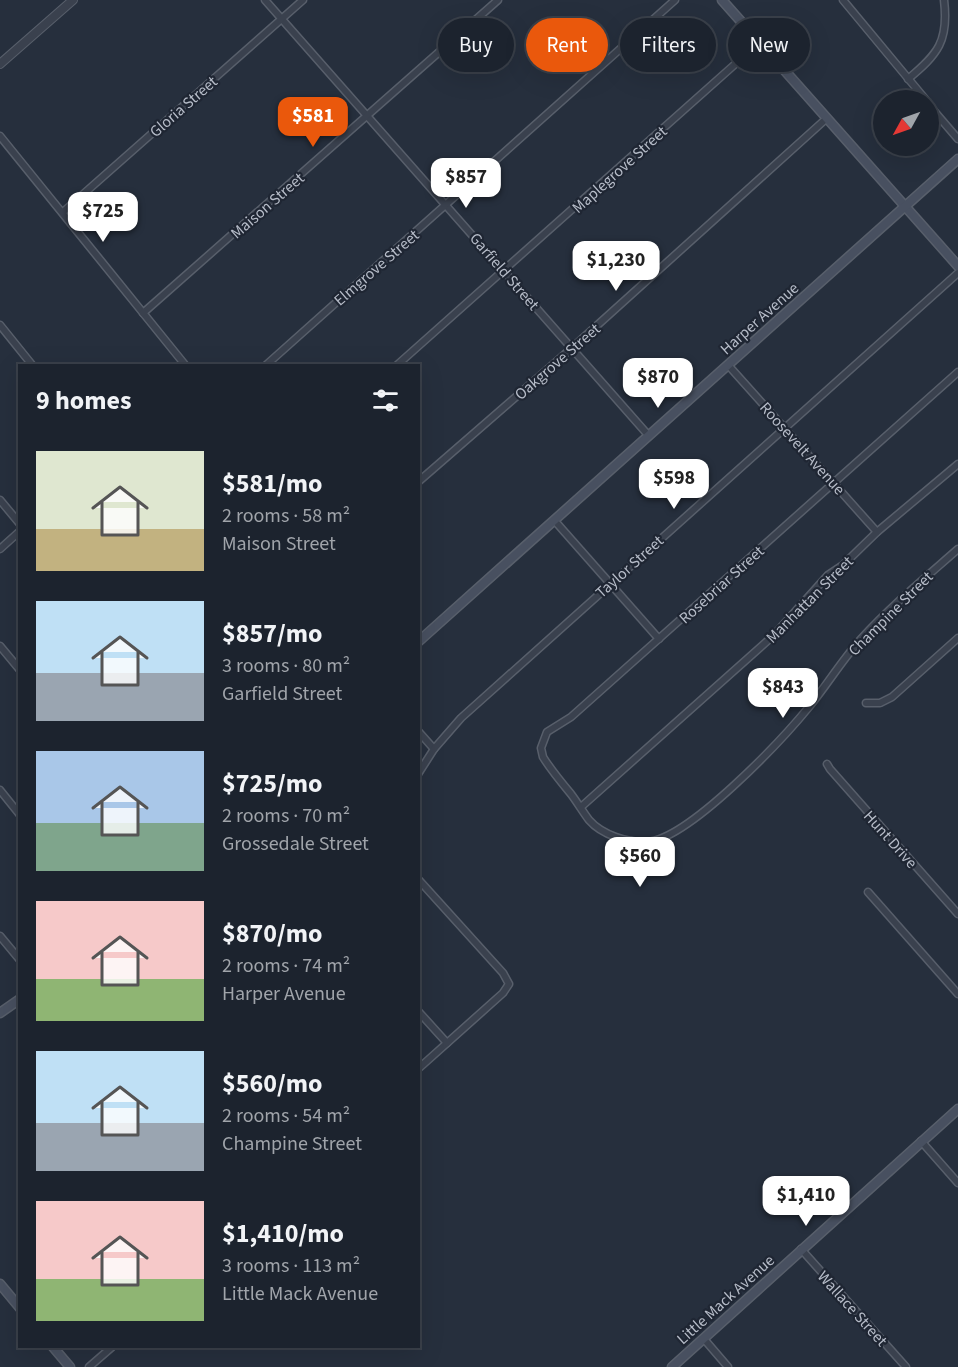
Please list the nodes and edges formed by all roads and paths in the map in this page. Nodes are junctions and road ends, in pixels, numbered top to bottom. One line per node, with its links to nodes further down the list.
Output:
1 (73, 0): 11 (street)
2 (265, 0): 10 (street, Garfield Street)
3 (303, 0): 10 (street, Gloria Street)
4 (498, 0): 17 (street, Maison Street)
5 (675, 0): 22 (street, Elmgrove Street)
6 (722, 0): 9 (main road)
7 (843, 0): 14 (street)
8 (944, 0): 14 (street)
9 (738, 18)
10 (282, 19): 17 (street, Garfield Street); 24 (street, Gloria Street)
11 (2, 60)
12 (728, 71): 26 (street, Maplegrove Street)
13 (787, 72): 18 (main road)
14 (908, 79): 15 (street)
15 (917, 90)
16 (939, 116): 20 (street)
17 (367, 117): 22 (street, Garfield Street); 28 (street, Maison Street)
18 (828, 118): 23 (main road); 30 (street, Oakgrove Street)
19 (0, 136): 24 (street)
20 (958, 139)
21 (958, 159): 23 (main road, Harper Avenue)
22 (447, 205): 26 (street, Garfield Street); 33 (street, Elmgrove Street)
23 (905, 207): 25 (main road); 35 (main road, Harper Avenue)
24 (63, 212): 28 (street)
25 (958, 266)
26 (505, 271): 30 (street, Garfield Street); 34 (street, Maplegrove Street)
27 (958, 273): 37 (street, Taylor Street)
28 (143, 313): 32 (street)
29 (0, 325): 31 (street)
30 (572, 348): 38 (street, Garfield Street); 40 (street, Oakgrove Street)
31 (31, 364)
32 (184, 364)
33 (267, 364)
34 (398, 364)
35 (728, 365): 37 (street, Roosevelt Avenue); 38 (main road, Harper Avenue)
36 (958, 372): 41 (street, Rosebriar Street)
37 (784, 428): 41 (street, Roosevelt Avenue); 49 (street, Taylor Street)
38 (649, 436): 43 (main road, Harper Avenue)
39 (958, 464): 45 (street, Manhattan Street)
40 (420, 480)
41 (834, 483): 45 (street, Roosevelt Avenue); 51 (street, Rosebriar Street)
42 (0, 500): 44 (street)
43 (554, 520): 49 (street); 52 (main road, Harper Avenue)
44 (18, 522)
45 (877, 532): 61 (street, Manhattan Street)
46 (18, 533): 47 (street)
47 (0, 549)
48 (958, 549): 64 (street, Champine Street)
49 (610, 584): 51 (street); 57 (street, Taylor Street)
50 (958, 638): 55 (street)
51 (659, 639): 61 (street, Rosebriar Street)
52 (420, 640)
53 (0, 646): 54 (street)
54 (18, 668)
55 (866, 704)
56 (420, 733): 57 (street)
57 (434, 749): 59 (street, Taylor Street)
58 (827, 764): 67 (street, Hunt Drive)
59 (420, 771)
60 (0, 790): 62 (street)
61 (581, 807): 63 (street, Champine Street)
62 (18, 812)
63 (631, 841): 64 (street, Champine Street); 64 (street)
64 (649, 842)
65 (420, 881): 74 (street)
66 (868, 892): 70 (street)
67 (958, 914)
68 (0, 936): 69 (street)
69 (18, 958)
70 (958, 994)
71 (18, 1000): 72 (main road)
72 (0, 1013)
73 (420, 1013): 74 (street)
74 (447, 1043): 75 (street)
75 (420, 1067)
76 (958, 1109): 77 (main road, Little Mack Avenue)
77 (921, 1141): 78 (street); 79 (main road, Little Mack Avenue)
78 (958, 1184)
79 (801, 1249): 82 (main road, Little Mack Avenue); 89 (street, Wallace Street)
80 (0, 1284): 81 (main road)
81 (18, 1306)
82 (704, 1340): 87 (main road, Little Mack Avenue); 88 (street)
83 (54, 1348): 85 (main road)
84 (111, 1348): 86 (street)
85 (70, 1367)
86 (89, 1367)
87 (672, 1367)
88 (728, 1367)
89 (906, 1367)

